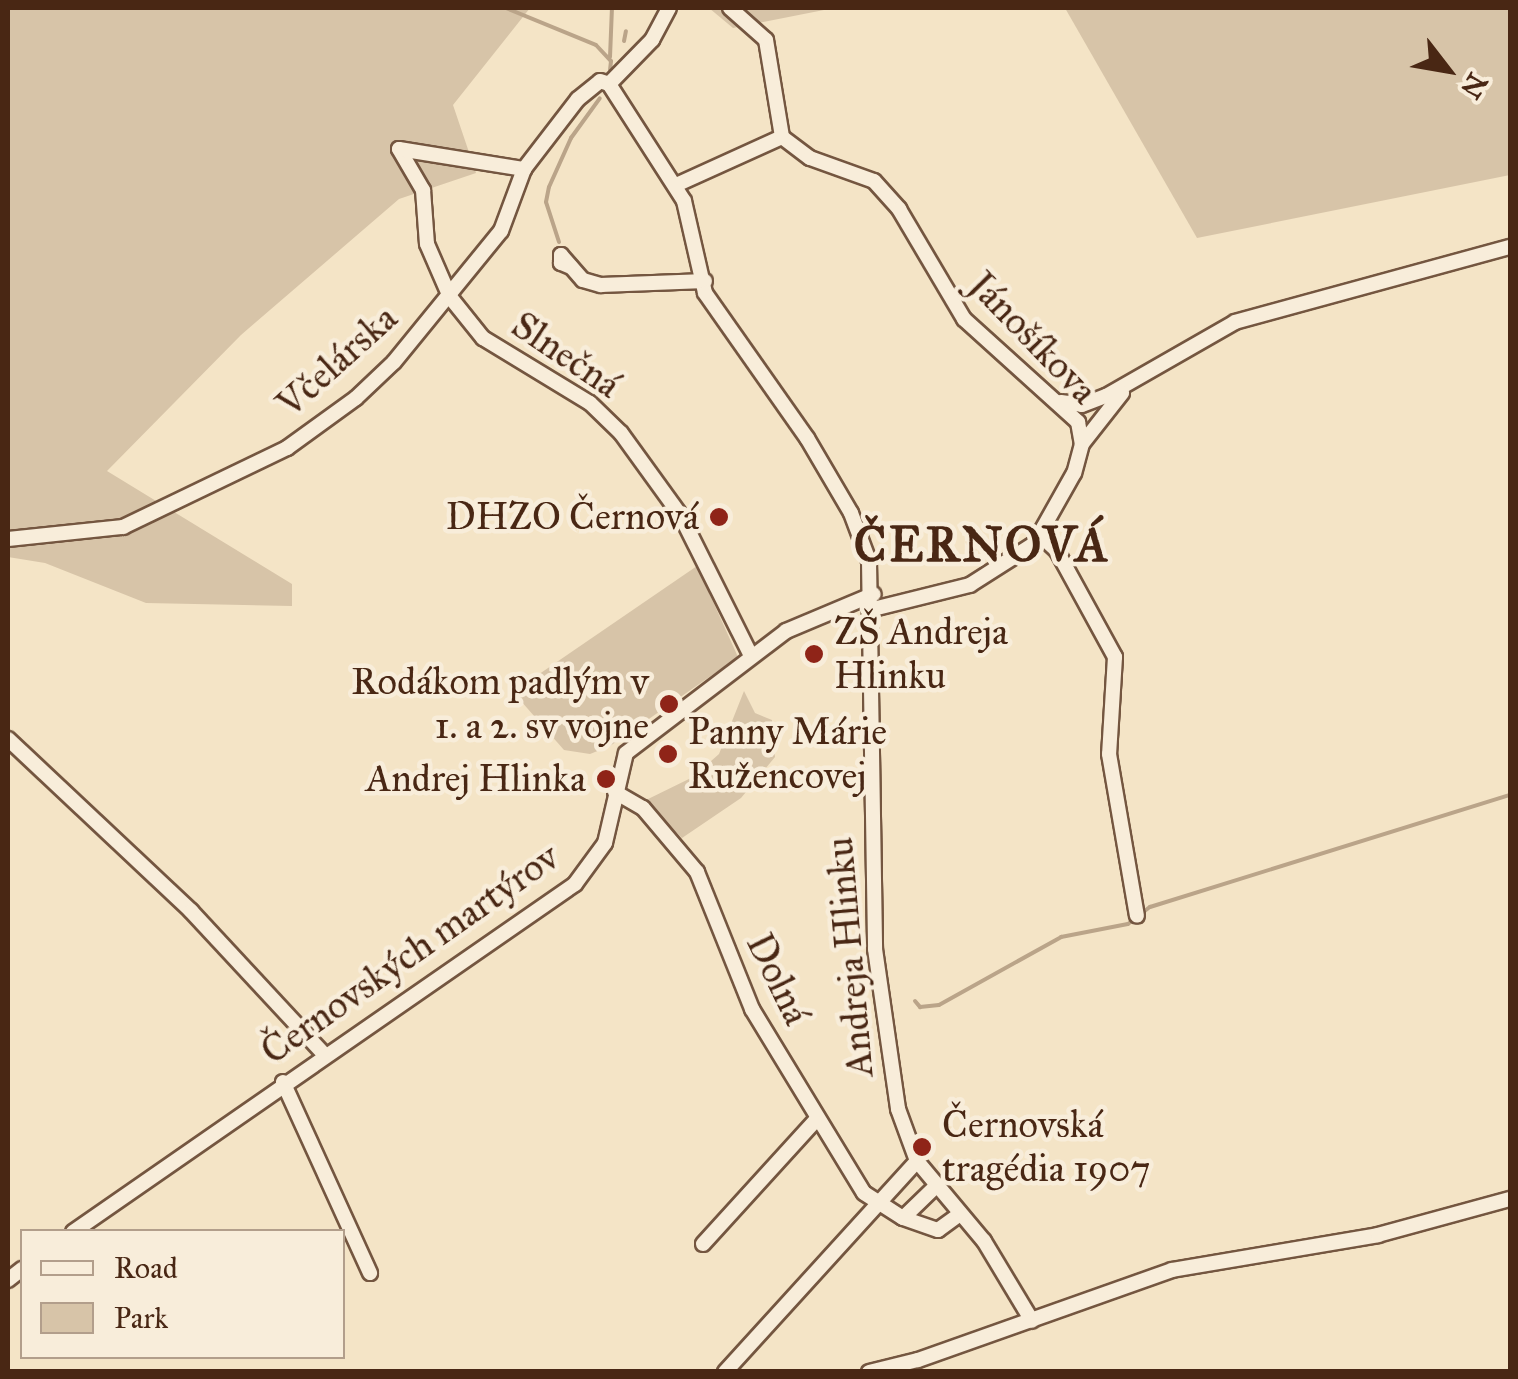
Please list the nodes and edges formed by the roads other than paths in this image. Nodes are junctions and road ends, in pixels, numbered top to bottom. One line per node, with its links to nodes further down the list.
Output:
1 (669, 8): 3 (street, Včelárska)
2 (730, 8): 4 (street)
3 (604, 83): 5 (street, Včelárska); 6 (street)
4 (782, 136): 6 (street); 12 (street, Jánošíkova)
5 (524, 169): 10 (street, Včelárska); 10 (street, Slnečná)
6 (676, 185): 9 (street)
7 (1510, 247): 11 (street)
8 (571, 267): 9 (street)
9 (705, 287): 16 (street, Andreja Hlinku)
10 (450, 297): 15 (street, Včelárska); 17 (street, Slnečná)
11 (1140, 376): 12 (street); 13 (street)
12 (1061, 402): 13 (street, Jánošíkova)
13 (1082, 444): 14 (street, Jánošíkova)
14 (1040, 535): 16 (street, Jánošíkova); 20 (street)
15 (8, 538)
16 (874, 602): 17 (street, Černovských martýrov); 24 (street, Andreja Hlinku)
17 (750, 654): 19 (street, Černovských martýrov)
18 (8, 739): 21 (street)
19 (616, 792): 21 (street, Černovských martýrov); 23 (street, Dolná)
20 (1137, 916)
21 (324, 1054): 22 (street, Černovských martýrov)
22 (283, 1082): 30 (street, Černovských martýrov); 32 (street)
23 (816, 1121): 27 (street, Dolná); 31 (street)
24 (916, 1162): 25 (street, Andreja Hlinku); 27 (street)
25 (934, 1187): 28 (street, Andreja Hlinku); 29 (street)
26 (1510, 1199): 33 (street)
27 (877, 1204): 29 (street); 34 (street)
28 (960, 1214): 29 (street); 33 (street, Andreja Hlinku)
29 (902, 1218)
30 (77, 1229)
31 (703, 1244)
32 (370, 1272)
33 (1032, 1321): 35 (street)
34 (725, 1372)
35 (869, 1372)

